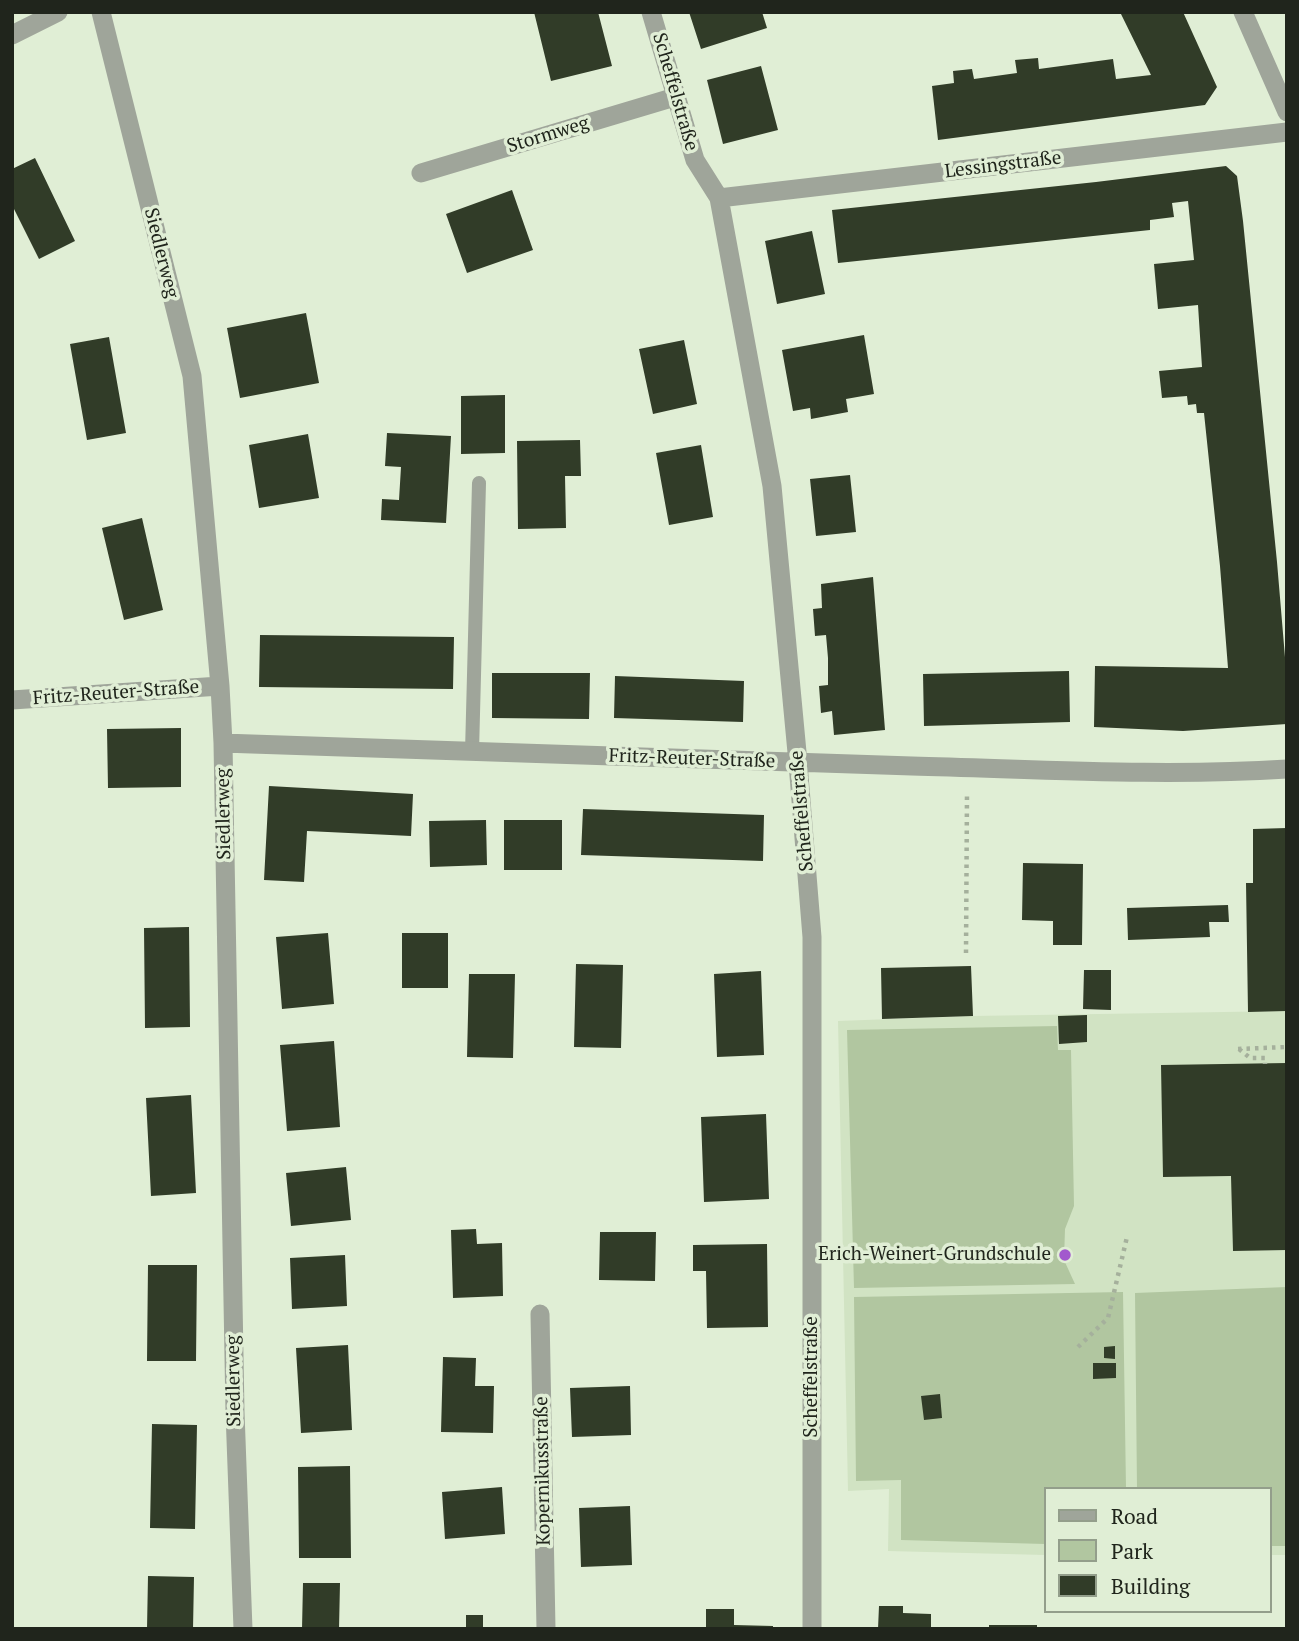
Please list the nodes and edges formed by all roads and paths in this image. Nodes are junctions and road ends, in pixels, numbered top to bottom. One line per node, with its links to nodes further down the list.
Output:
1 (58, 12): 5 (street)
2 (102, 12): 12 (street, Siedlerweg)
3 (651, 12): 6 (street, Scheffelstraße)
4 (1243, 12): 7 (street)
5 (12, 35)
6 (675, 97): 9 (street, Stormweg); 10 (street, Scheffelstraße)
7 (1287, 112)
8 (1287, 132): 10 (street, Lessingstraße)
9 (421, 173)
10 (719, 198): 16 (street, Scheffelstraße)
11 (480, 483): 15 (lane)
12 (220, 686): 13 (street, Fritz-Reuter-Straße); 14 (street, Siedlerweg)
13 (12, 700)
14 (223, 743): 15 (street, Fritz-Reuter-Straße); 25 (street, Siedlerweg)
15 (472, 752): 16 (street, Fritz-Reuter-Straße)
16 (798, 763): 17 (street, Fritz-Reuter-Straße); 27 (street, Scheffelstraße)
17 (967, 767): 18 (street, Fritz-Reuter-Straße); 19 (path)
18 (1287, 769)
19 (966, 953)
20 (1287, 1047): 21 (path)
21 (1265, 1063)
22 (1127, 1237): 24 (path)
23 (540, 1314): 26 (street, Kopernikusstraße)
24 (1078, 1347)
25 (243, 1629)
26 (546, 1629)
27 (812, 1629)

